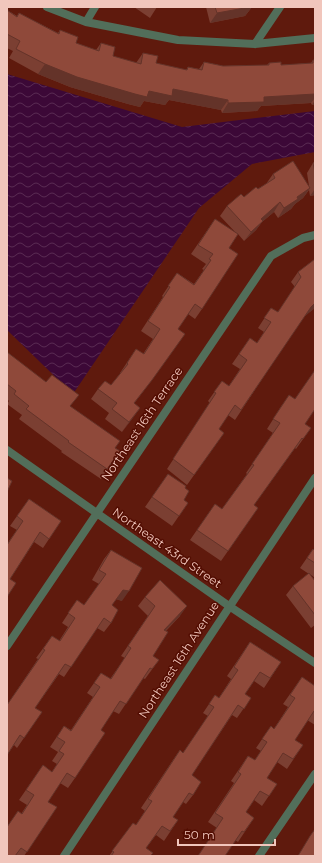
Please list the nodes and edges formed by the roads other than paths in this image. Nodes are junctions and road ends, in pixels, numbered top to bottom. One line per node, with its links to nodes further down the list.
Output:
1 (47, 7): 4 (street)
2 (95, 7): 4 (street)
3 (280, 7): 6 (street)
4 (86, 22): 6 (street)
5 (315, 38): 6 (street)
6 (255, 44)
7 (315, 235): 10 (street, Northeast 16th Terrace)
8 (7, 450): 10 (street, Northeast 43rd Street)
9 (315, 478): 11 (street, Northeast 16th Avenue)
10 (96, 513): 11 (street, Northeast 43rd Street); 12 (street, Northeast 16th Terrace)
11 (229, 606): 13 (street, Northeast 43rd Street); 15 (street, Northeast 16th Avenue)
12 (7, 646)
13 (315, 662)
14 (315, 774): 16 (street)
15 (64, 856)
16 (259, 856)

